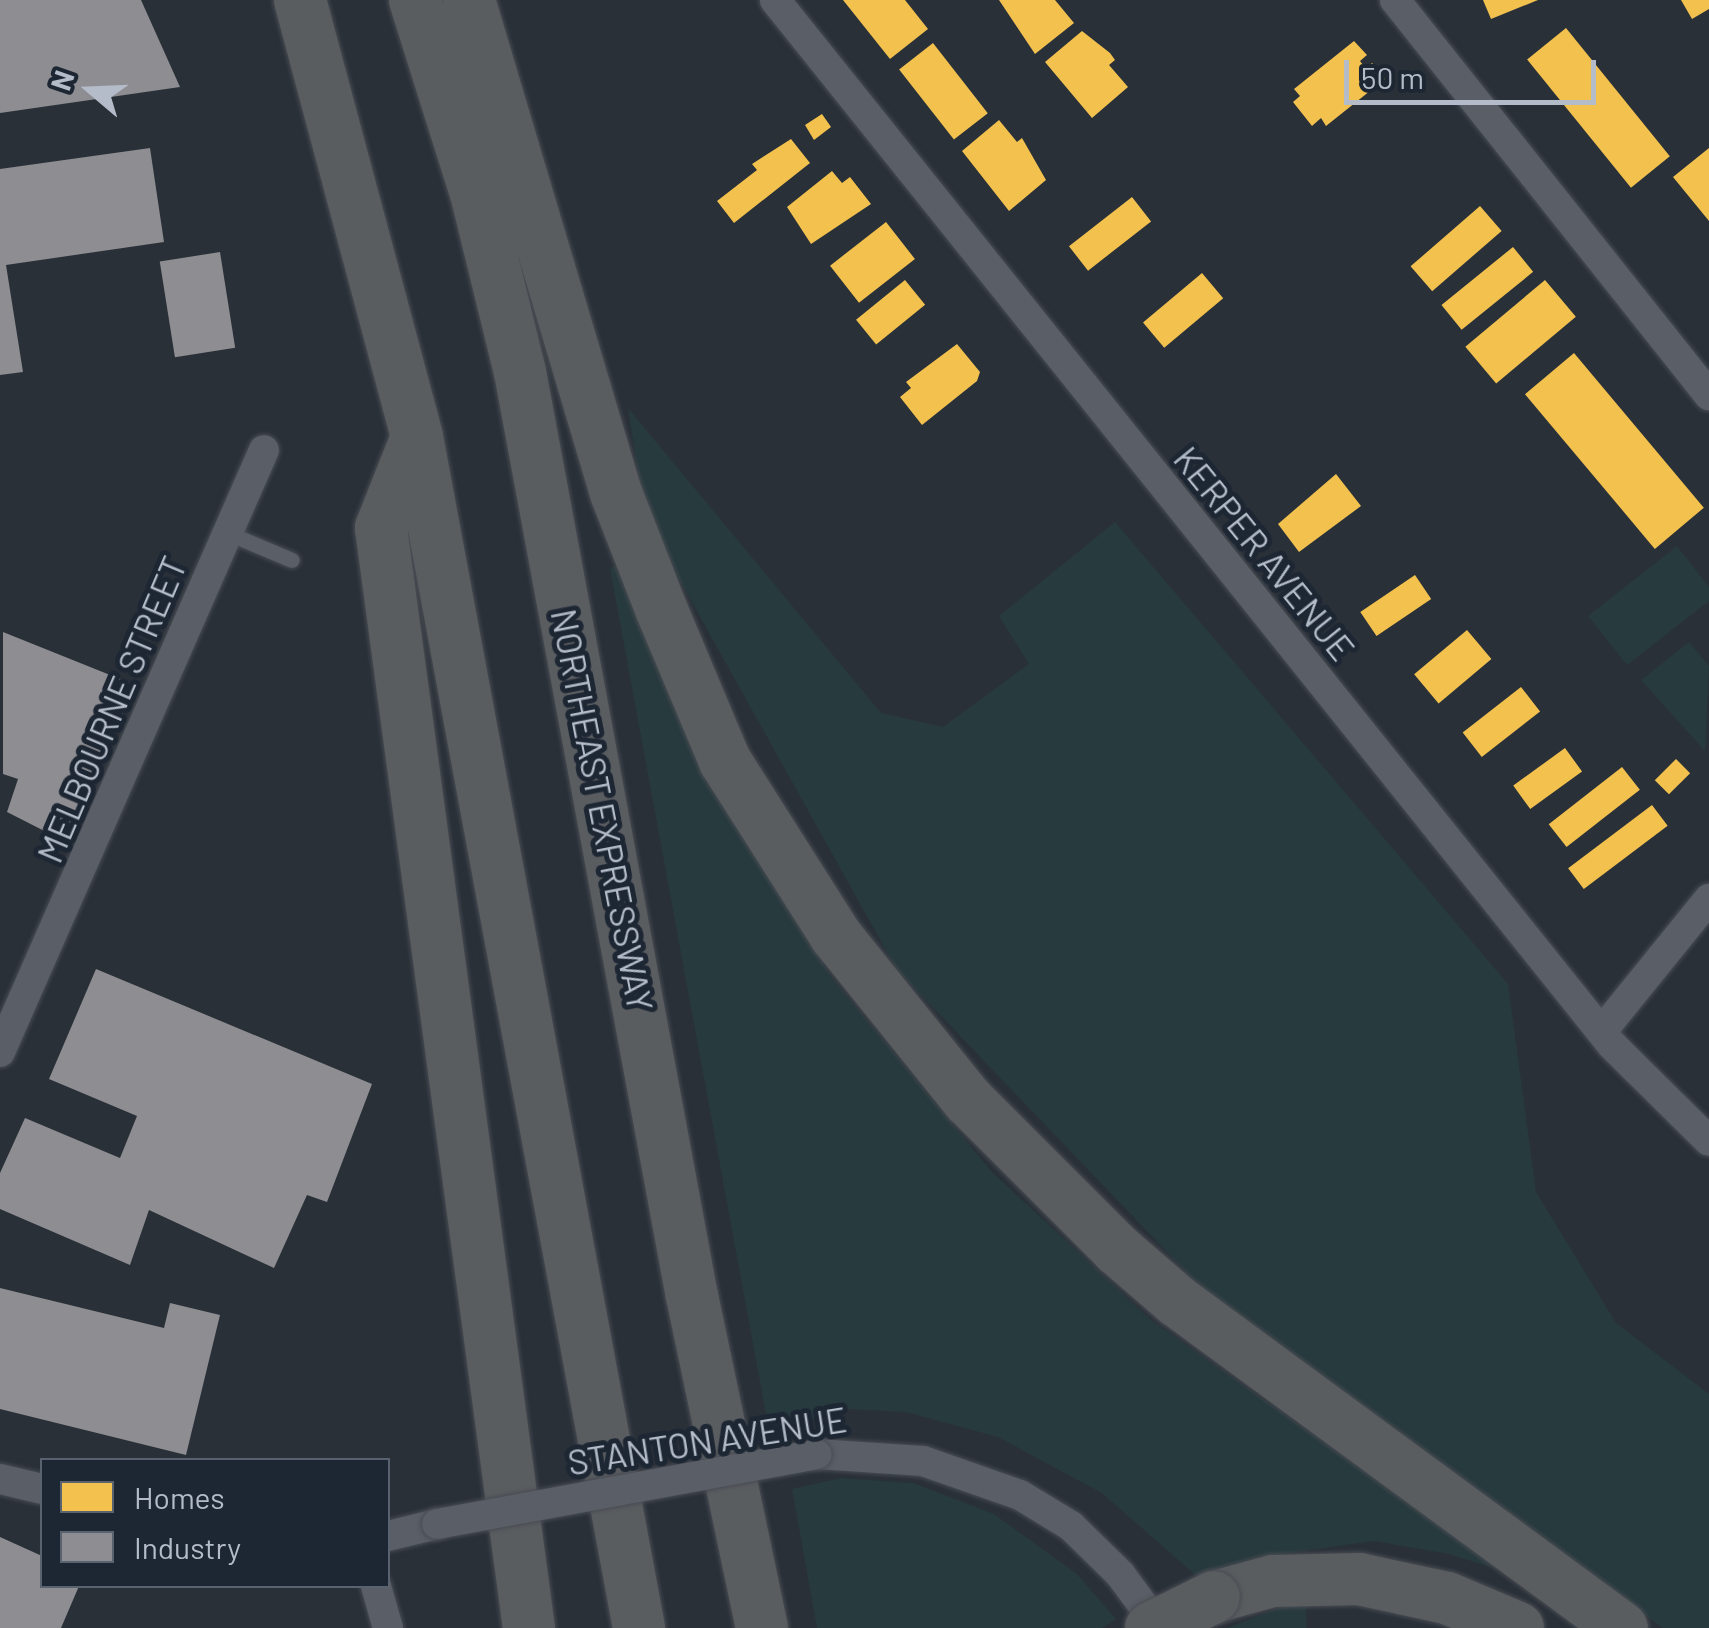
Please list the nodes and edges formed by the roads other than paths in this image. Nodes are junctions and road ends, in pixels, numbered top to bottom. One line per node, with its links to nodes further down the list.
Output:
1 (300, 0): 7 (highway)
2 (415, 0): 22 (highway, NORTHEAST EXPRESSWAY)
3 (469, 0): 26 (highway)
4 (775, 0): 12 (street, KERPER AVENUE)
5 (1395, 0): 6 (street)
6 (1709, 394)
7 (418, 437): 20 (highway); 21 (highway)
8 (264, 450): 9 (street, MELBOURNE STREET)
9 (228, 533): 10 (lane); 13 (street, MELBOURNE STREET)
10 (292, 560)
11 (1709, 899): 12 (street)
12 (1602, 1031): 14 (street, KERPER AVENUE)
13 (0, 1052)
14 (1709, 1141)
15 (0, 1479): 16 (street)
16 (40, 1489)
17 (390, 1536): 24 (street, STANTON AVENUE, bridge)
18 (377, 1588): 19 (street)
19 (388, 1628)
20 (528, 1628)
21 (639, 1628)
22 (762, 1628)
23 (1151, 1628): 25 (highway, bridge)
24 (1160, 1628)
25 (1518, 1628)
26 (1622, 1628)

